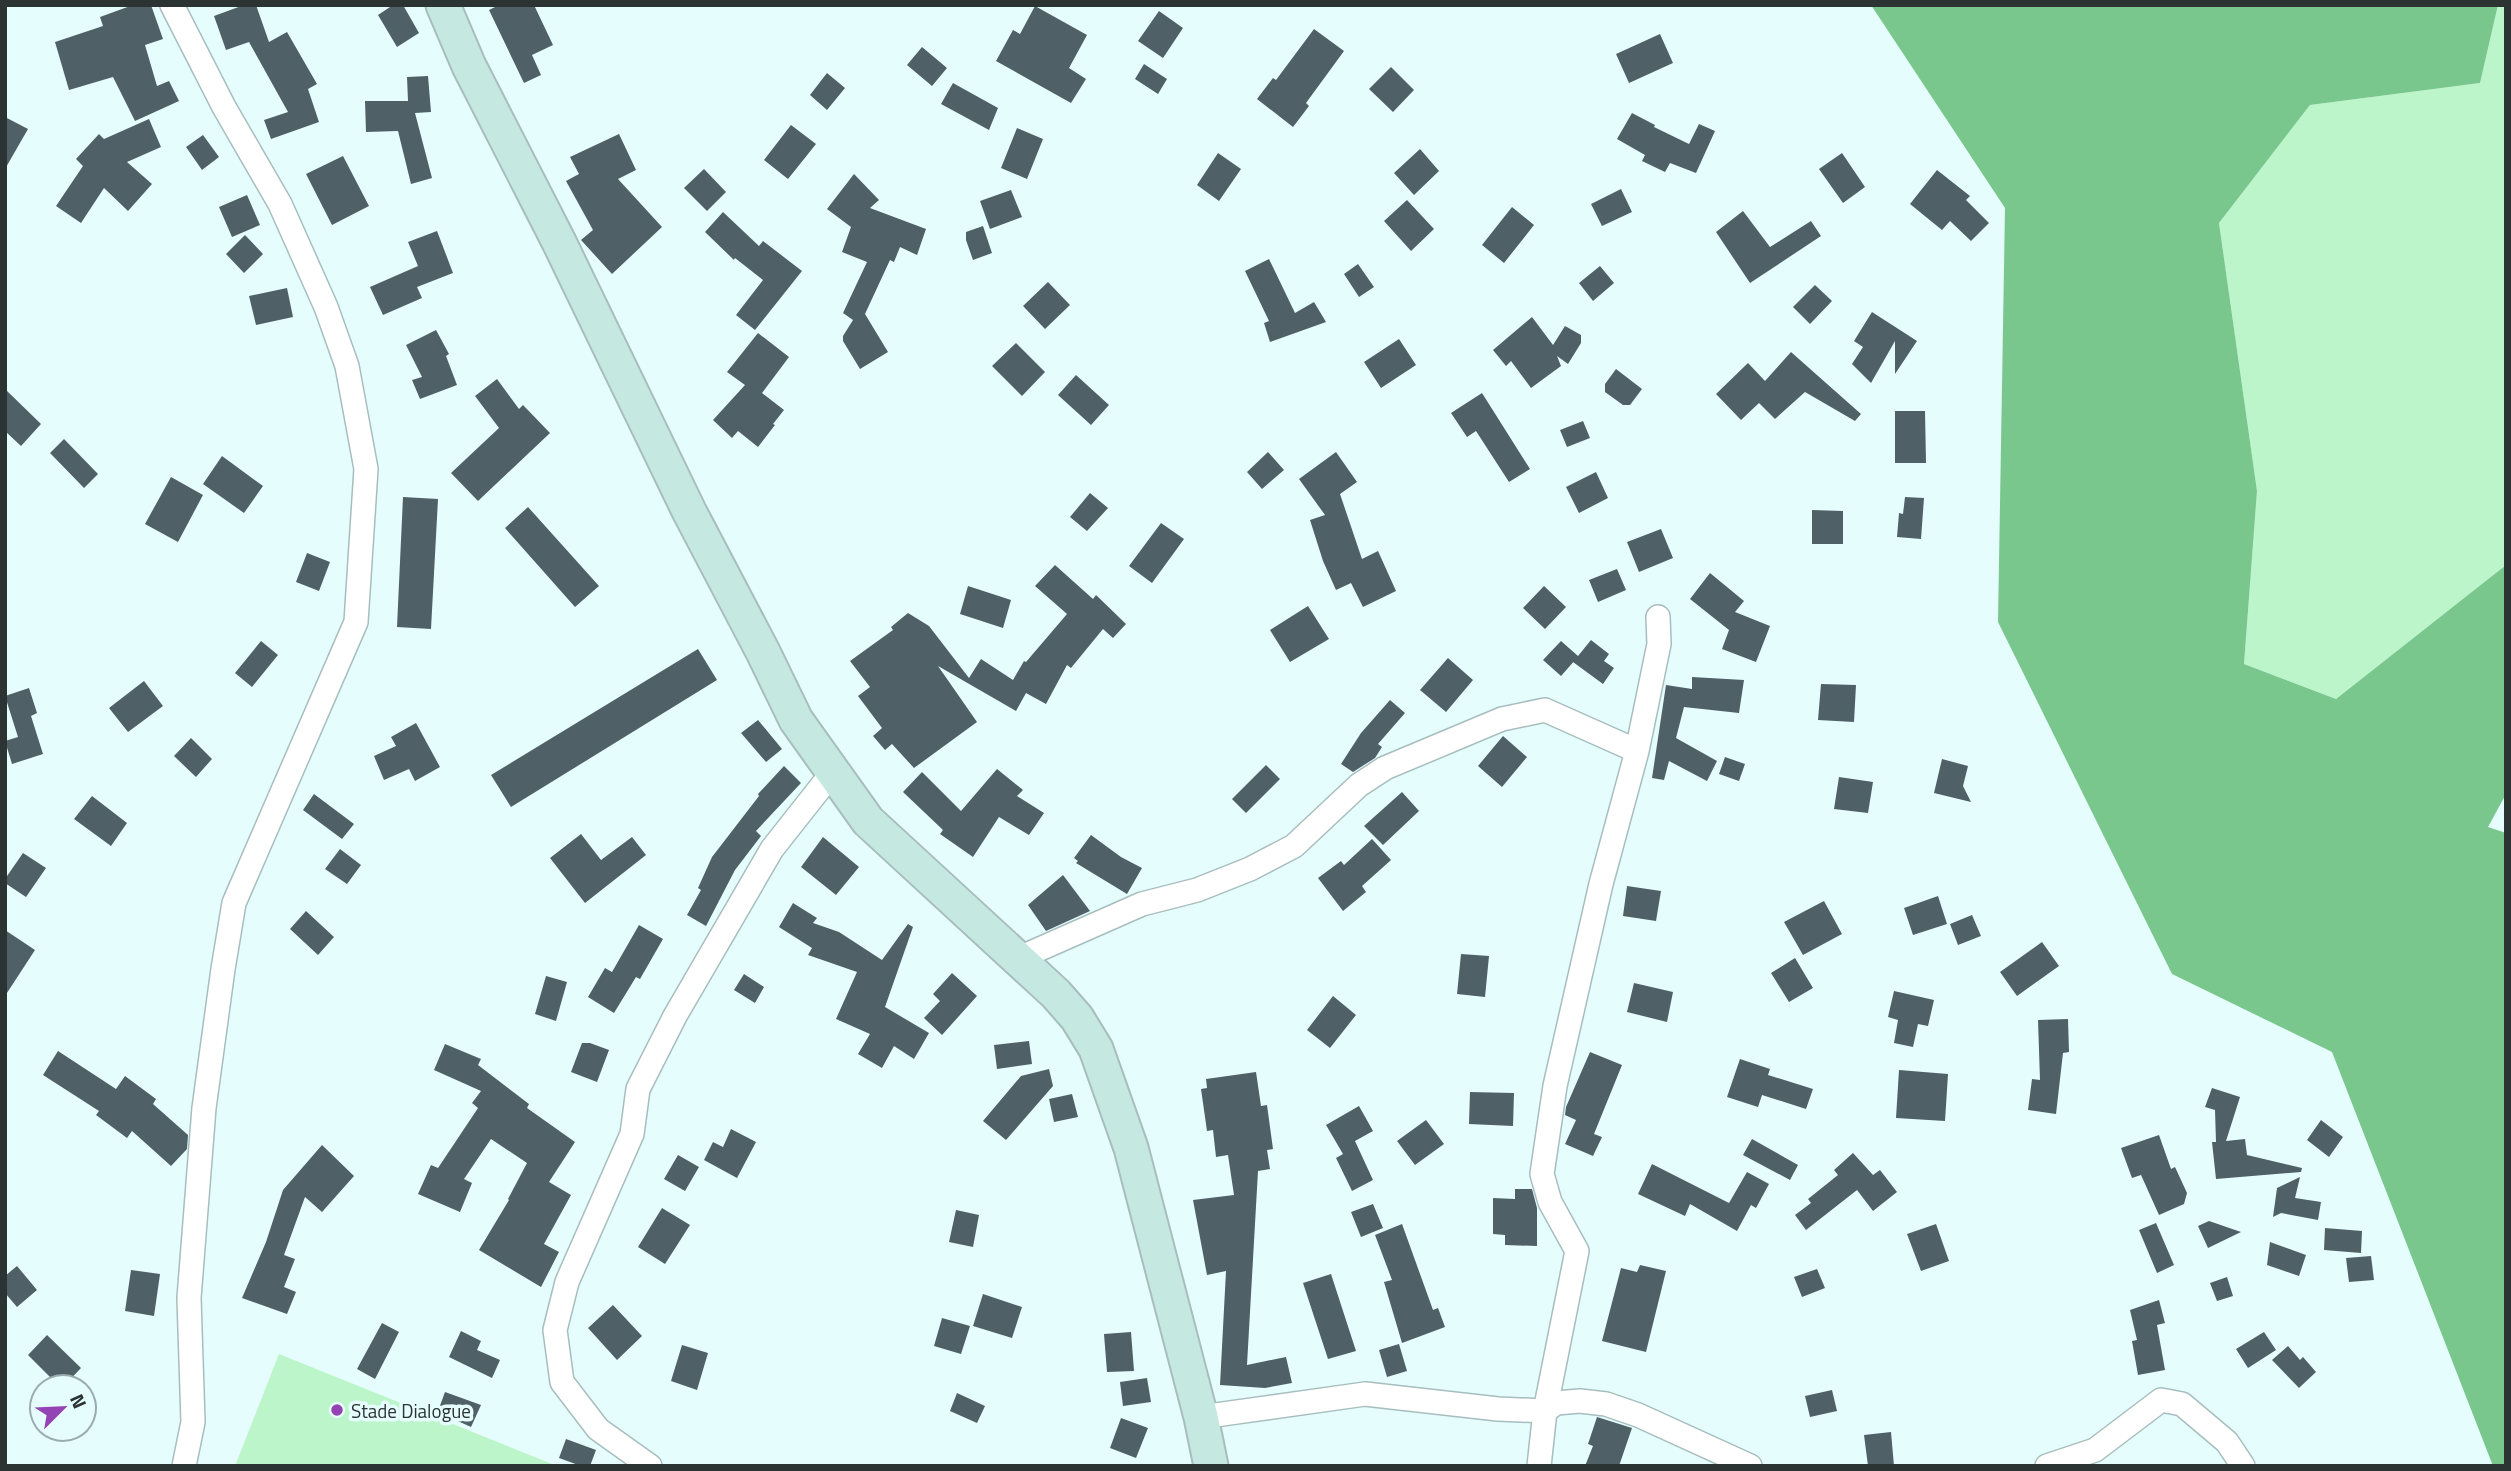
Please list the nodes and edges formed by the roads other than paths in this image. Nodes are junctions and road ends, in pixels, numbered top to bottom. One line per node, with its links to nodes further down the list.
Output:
1 (172, 5): 9 (street)
2 (443, 5): 5 (main road)
3 (1658, 618): 4 (street)
4 (1637, 751): 6 (street); 7 (street)
5 (832, 773): 6 (main road); 10 (street)
6 (1017, 959): 8 (main road)
7 (1545, 1411): 8 (street); 12 (street); 13 (street)
8 (1202, 1417): 11 (main road)
9 (184, 1466)
10 (650, 1466)
11 (1211, 1466)
12 (1539, 1466)
13 (1750, 1466)
14 (2047, 1466): 15 (street)
15 (2243, 1466)

